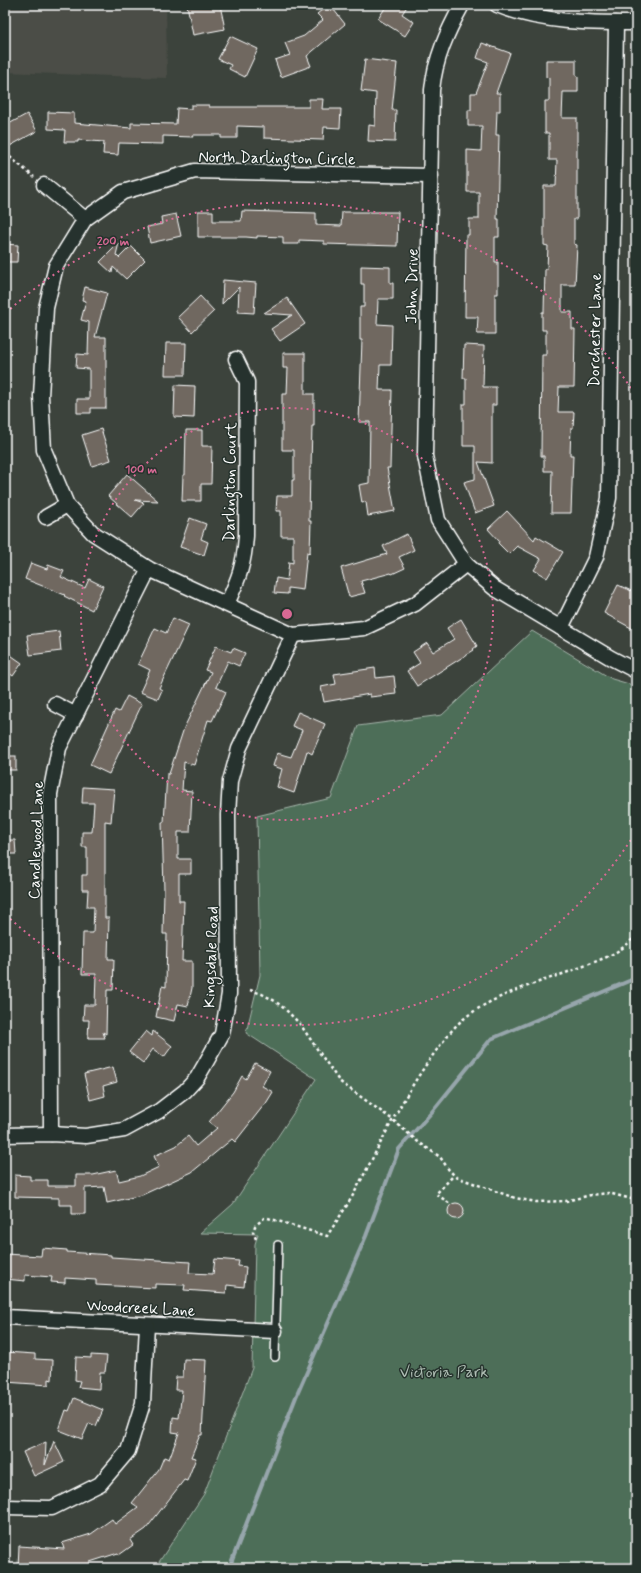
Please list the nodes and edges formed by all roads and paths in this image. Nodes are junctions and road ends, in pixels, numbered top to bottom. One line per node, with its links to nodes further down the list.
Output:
1 (462, 5): 6 (street, John Drive)
2 (497, 5): 3 (street)
3 (616, 23): 4 (street); 15 (street, Dorchester Lane)
4 (636, 23)
5 (5, 153): 7 (path)
6 (431, 176): 8 (street, North Darlington Circle); 12 (street, John Drive)
7 (44, 185): 8 (street)
8 (86, 219): 10 (street, North Darlington Circle)
9 (236, 359): 14 (street, Darlington Court)
10 (67, 505): 11 (street); 13 (street, North Darlington Circle)
11 (46, 517)
12 (466, 564): 15 (street, John Drive); 16 (street)
13 (149, 569): 14 (street, North Darlington Circle); 19 (street, Candlewood Lane)
14 (227, 604): 16 (street, North Darlington Circle)
15 (562, 628): 17 (street, John Drive)
16 (293, 634): 23 (street, Kingsdale Road)
17 (636, 671)
18 (55, 704): 19 (street)
19 (76, 715): 23 (street, Candlewood Lane)
20 (636, 935): 22 (path)
21 (250, 990): 22 (path)
22 (393, 1120): 25 (path); 28 (path)
23 (51, 1134): 24 (street, Kingsdale Road)
24 (5, 1135)
25 (454, 1175): 26 (path); 27 (path)
26 (636, 1200)
27 (449, 1203)
28 (256, 1239)
29 (278, 1245): 32 (lane)
30 (5, 1317): 31 (street, Woodcreek Lane)
31 (147, 1325): 32 (street, Woodcreek Lane); 34 (street)
32 (275, 1331): 33 (lane)
33 (275, 1357)
34 (5, 1507)

